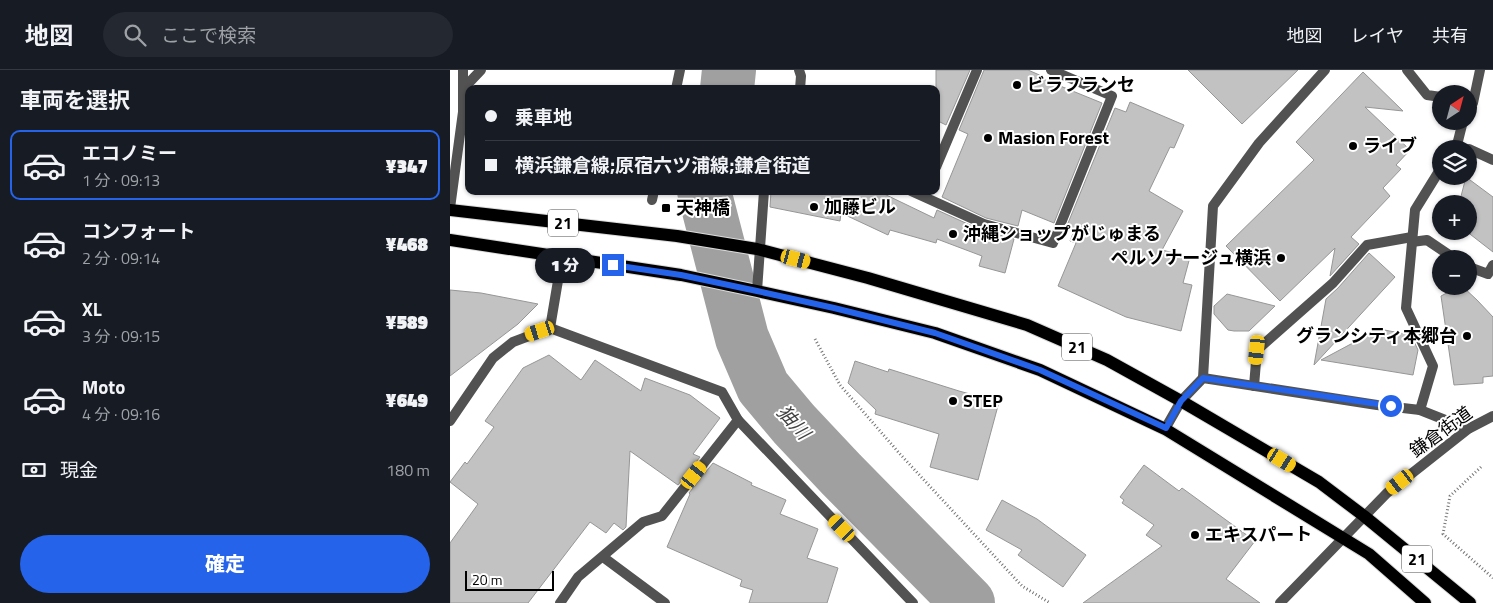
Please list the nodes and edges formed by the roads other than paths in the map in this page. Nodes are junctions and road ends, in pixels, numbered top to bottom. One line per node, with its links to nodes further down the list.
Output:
1 (463, 70): 14 (street)
2 (482, 70): 10 (street)
3 (680, 70): 11 (street)
4 (799, 70): 12 (street)
5 (976, 70): 17 (street)
6 (1051, 70): 21 (street)
7 (1325, 70): 32 (street)
8 (1407, 70): 15 (street)
9 (1480, 70): 13 (street)
10 (467, 85)
11 (677, 85)
12 (800, 85)
13 (1477, 85)
14 (463, 89): 22 (street)
15 (1432, 96)
16 (1477, 153): 18 (street)
17 (940, 157)
18 (1493, 160)
19 (1432, 183): 24 (street)
20 (764, 195): 25 (street)
21 (927, 195)
22 (450, 209): 25 (main road, 21)
23 (450, 240): 27 (main road, 21)
24 (1412, 240): 26 (street); 33 (street); 35 (street)
25 (759, 249): 30 (street); 34 (main road, 21)
26 (1442, 250)
27 (562, 257): 30 (main road, 21); 31 (street)
28 (1493, 265): 29 (street)
29 (1477, 271)
30 (757, 291): 39 (main road, 21)
31 (550, 328): 37 (street); 38 (street)
32 (1203, 378): 33 (street); 34 (street)
33 (1254, 386): 35 (street)
34 (1181, 401): 39 (street); 41 (main road, 21)
35 (1420, 410): 40 (street)
36 (1493, 416): 40 (street, 鎌倉街道)
37 (738, 420): 43 (street); 46 (street)
38 (450, 421)
39 (1166, 428): 42 (main road, 21)
40 (1468, 429): 41 (street, 鎌倉街道)
41 (1364, 516): 42 (street, 鎌倉街道); 49 (main road, 21)
42 (1343, 538): 47 (street, 鎌倉街道); 48 (main road, 21)
43 (603, 557): 44 (street); 45 (street)
44 (560, 603)
45 (665, 603)
46 (913, 603)
47 (1280, 603)
48 (1425, 603)
49 (1470, 603)

